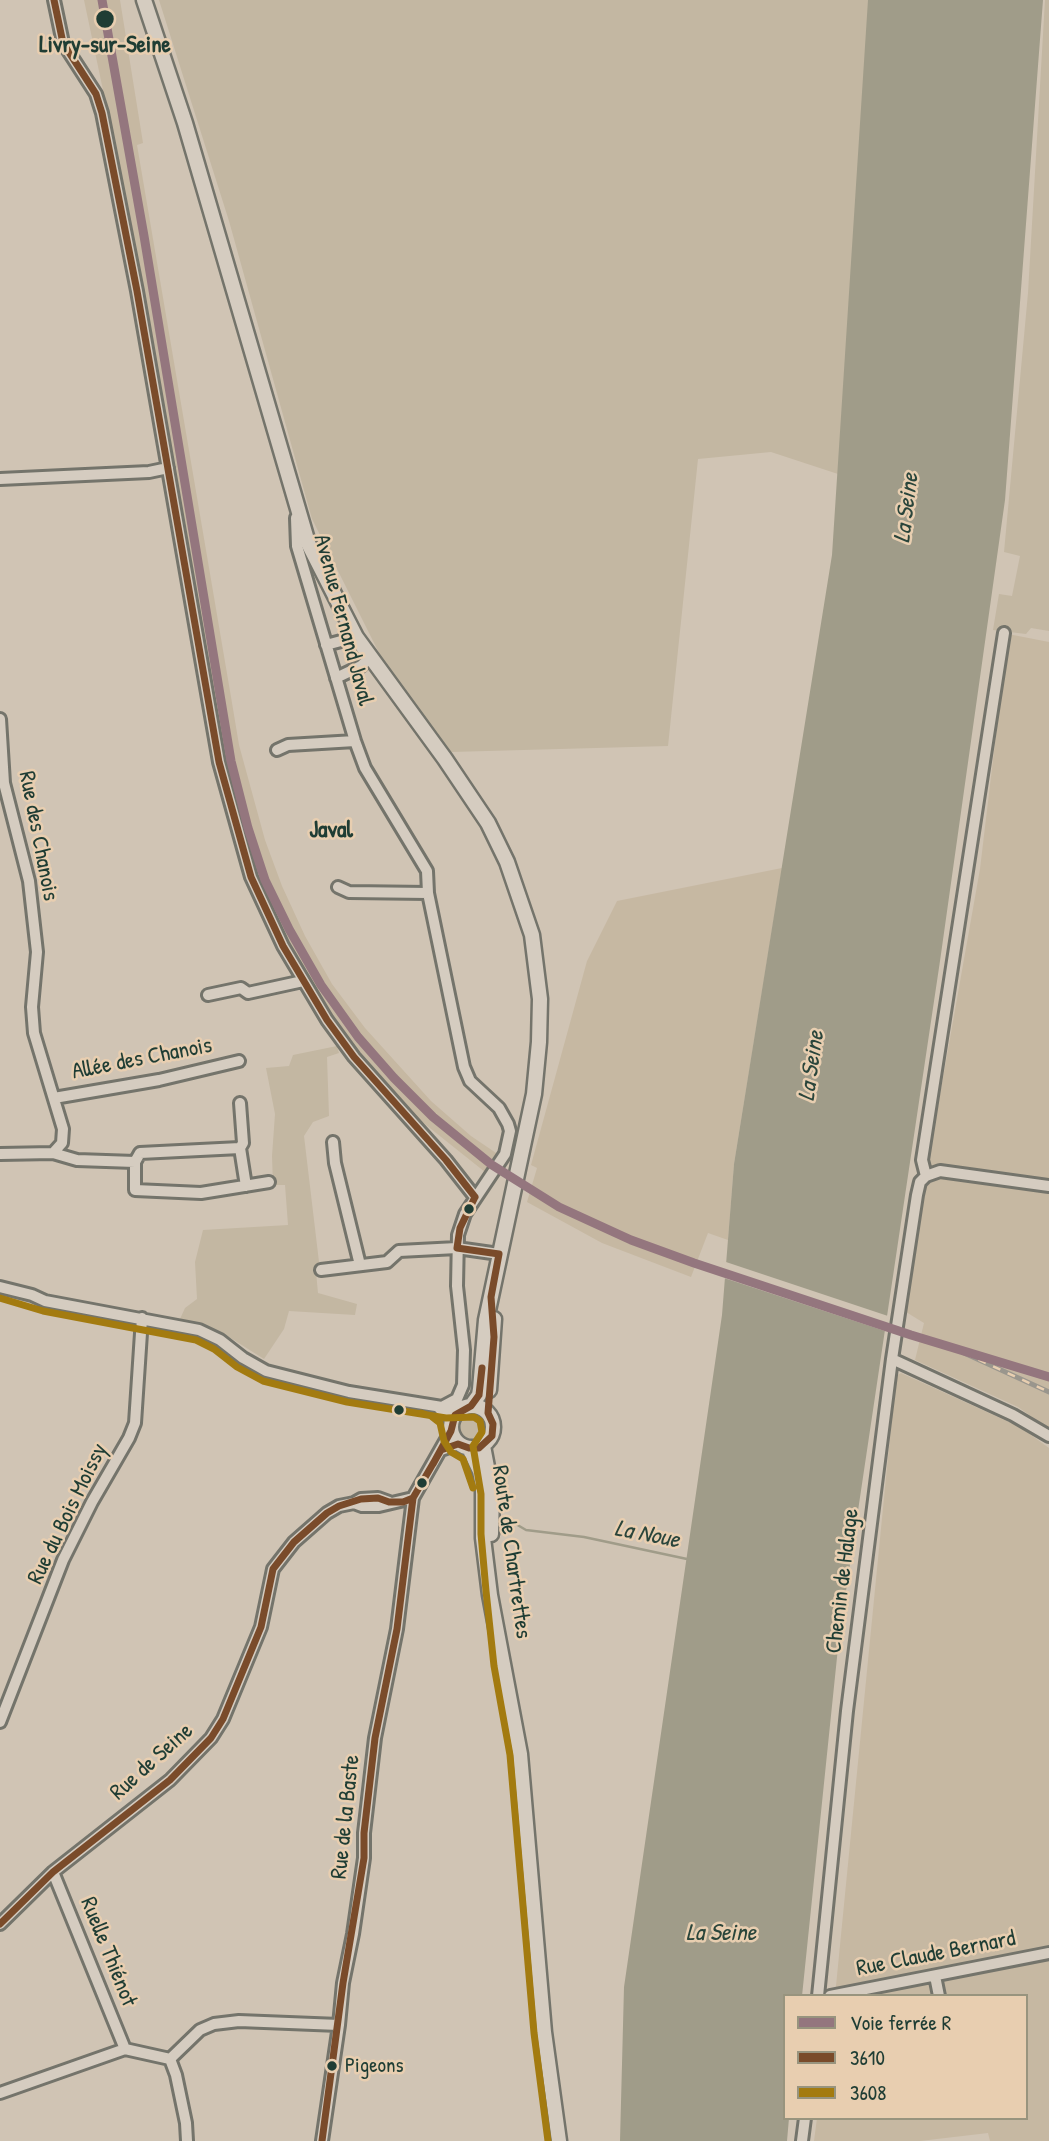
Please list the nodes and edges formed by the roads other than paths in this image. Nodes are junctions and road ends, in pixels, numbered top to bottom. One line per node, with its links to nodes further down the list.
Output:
1 (54, 0): 3 (street)
2 (144, 0): 5 (main road)
3 (168, 468): 4 (street); 16 (street)
4 (0, 480)
5 (296, 509): 7 (main road); 8 (street, Avenue Fernand Javal)
6 (1004, 633): 26 (street)
7 (356, 637): 8 (street); 9 (main road)
8 (327, 645): 10 (street, Avenue Fernand Javal)
9 (370, 658): 10 (street); 32 (main road)
10 (336, 678): 12 (street, Avenue Fernand Javal)
11 (0, 719): 19 (street, Rue des Chanois)
12 (355, 741): 13 (street, Avenue Fernand Javal); 15 (street, Avenue Fernand Javal)
13 (278, 750)
14 (338, 887): 15 (street)
15 (428, 892): 30 (street, Avenue Fernand Javal)
16 (303, 981): 17 (street); 30 (street)
17 (208, 995)
18 (239, 1061): 19 (street, Allée des Chanois)
19 (54, 1098): 23 (street, Rue des Chanois)
20 (240, 1103): 22 (street)
21 (333, 1142): 33 (street)
22 (240, 1148): 25 (street); 28 (street)
23 (53, 1153): 24 (street); 25 (street)
24 (0, 1154)
25 (135, 1162): 28 (street)
26 (926, 1176): 29 (street); 38 (street, Chemin de Halage)
27 (270, 1182): 28 (street)
28 (246, 1186)
29 (1049, 1186)
30 (475, 1197): 31 (street, Avenue Fernand Javal)
31 (463, 1249): 32 (street); 33 (street); 39 (street, Avenue Fernand Javal)
32 (499, 1254): 36 (main road)
33 (360, 1265): 34 (street)
34 (321, 1270)
35 (0, 1287): 37 (street)
36 (491, 1297): 40 (main road); 41 (main road)
37 (142, 1318): 39 (street); 45 (street, Rue du Bois Moissy)
38 (892, 1359): 42 (street); 50 (street, Chemin de Halage)
39 (439, 1407): 40 (street); 43 (street)
40 (468, 1407): 41 (main road); 43 (main road)
41 (488, 1413): 43 (main road)
42 (1049, 1436)
43 (463, 1438): 44 (street); 60 (main road, Route de Chartrettes)
44 (413, 1498): 46 (street, Rue de Seine); 53 (street, Rue de la Baste)
45 (0, 1722)
46 (53, 1872): 47 (street, Rue de Seine); 54 (street, Ruelle Thiénot)
47 (0, 1924)
48 (1049, 1953): 49 (street, Rue Claude Bernard)
49 (935, 1976): 51 (street, Rue Claude Bernard); 52 (street)
50 (824, 1994)
51 (830, 1994)
52 (939, 1994)
53 (339, 2025): 55 (street); 59 (street, Rue de la Baste)
54 (125, 2049): 55 (street); 56 (street)
55 (170, 2059): 58 (street)
56 (0, 2093)
57 (805, 2120): 61 (street)
58 (187, 2141)
59 (322, 2141)
60 (559, 2141)
61 (802, 2141)

